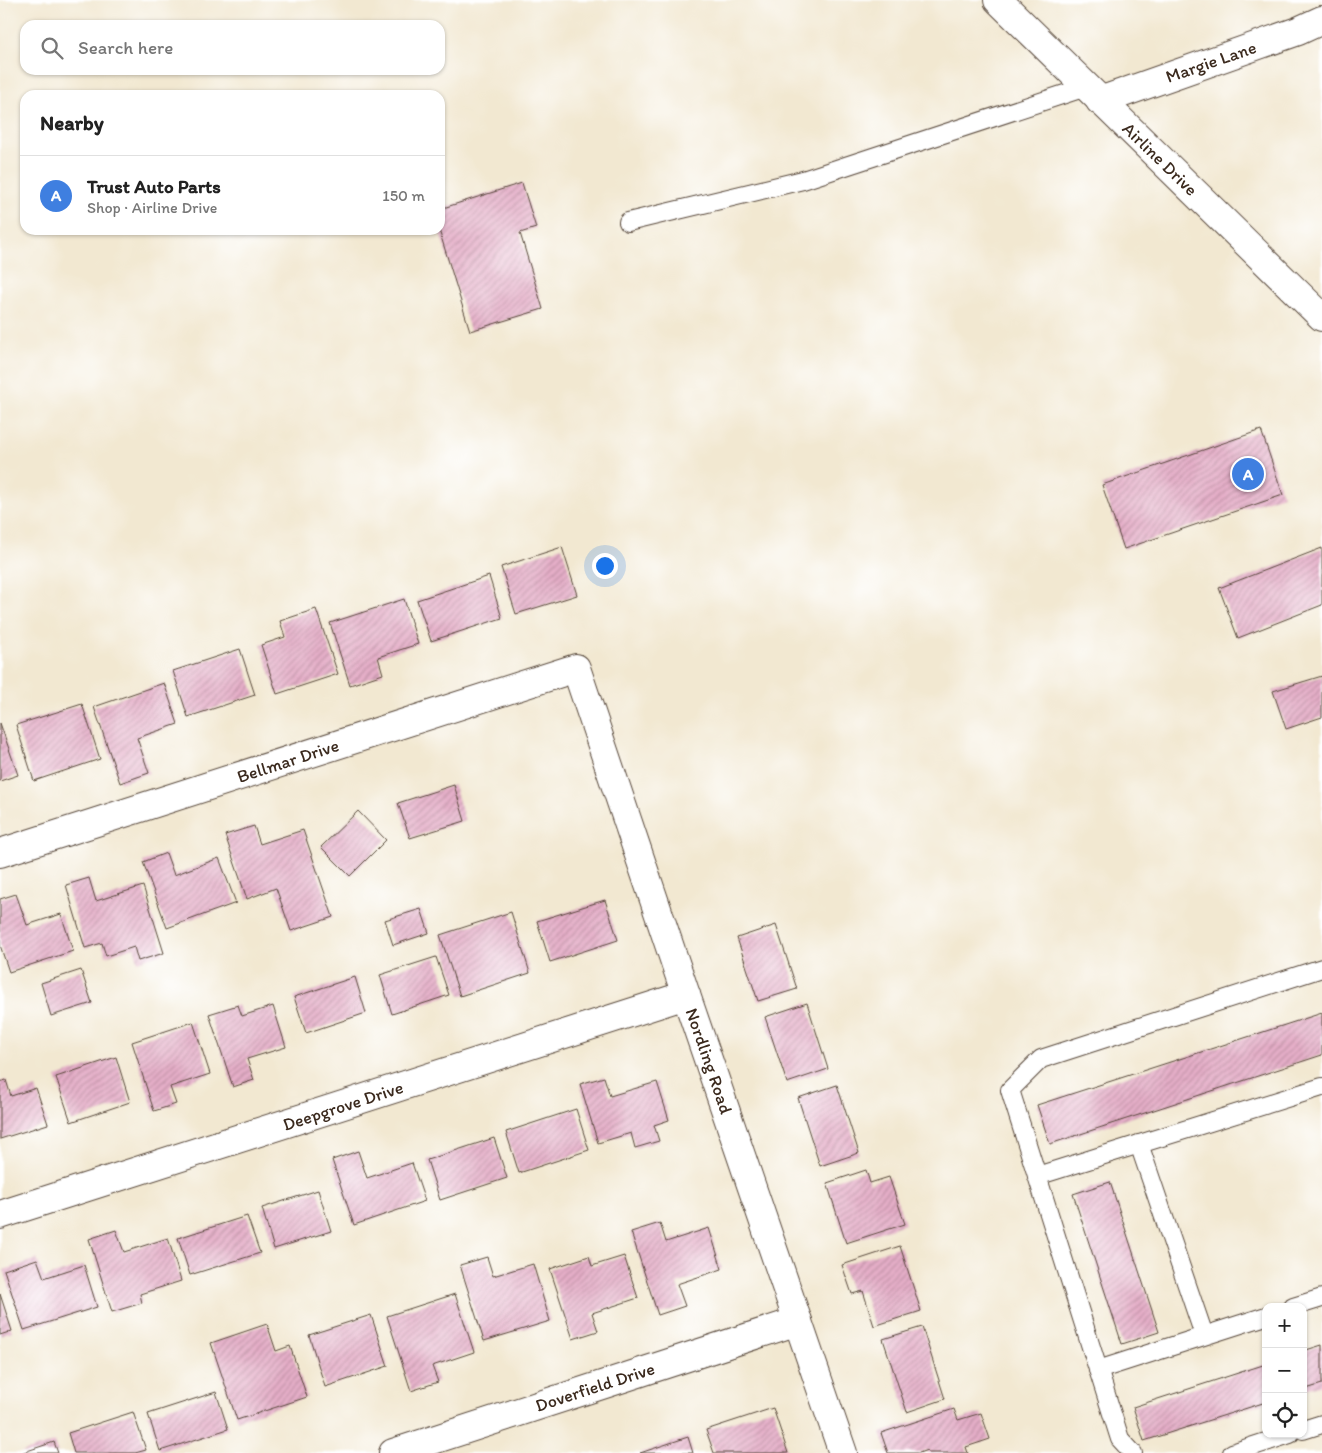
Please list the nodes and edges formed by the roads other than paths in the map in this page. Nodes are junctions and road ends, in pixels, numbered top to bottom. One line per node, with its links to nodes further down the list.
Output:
1 (998, 0): 3 (street, Airline Drive)
2 (1322, 20): 3 (street, Margie Lane)
3 (1093, 94): 4 (lane); 5 (street, Airline Drive)
4 (628, 222)
5 (1322, 317)
6 (576, 668): 7 (street, Bellmar Drive); 9 (street, Nordling Road)
7 (0, 853)
8 (1322, 968): 12 (lane)
9 (686, 996): 13 (street, Deepgrove Drive); 17 (street, Nordling Road)
10 (1322, 1086): 11 (lane)
11 (1139, 1144): 12 (lane); 18 (lane)
12 (1037, 1176): 19 (lane)
13 (0, 1215)
14 (1322, 1298): 15 (lane)
15 (1306, 1303)
16 (1262, 1317): 18 (lane)
17 (798, 1321): 23 (street, Doverfield Drive); 24 (street, Nordling Road)
18 (1204, 1336): 19 (lane)
19 (1098, 1370): 25 (lane)
20 (1322, 1424): 21 (lane)
21 (1307, 1429)
22 (1278, 1438): 26 (lane)
23 (393, 1453)
24 (843, 1453)
25 (1133, 1453)
26 (1232, 1453)

